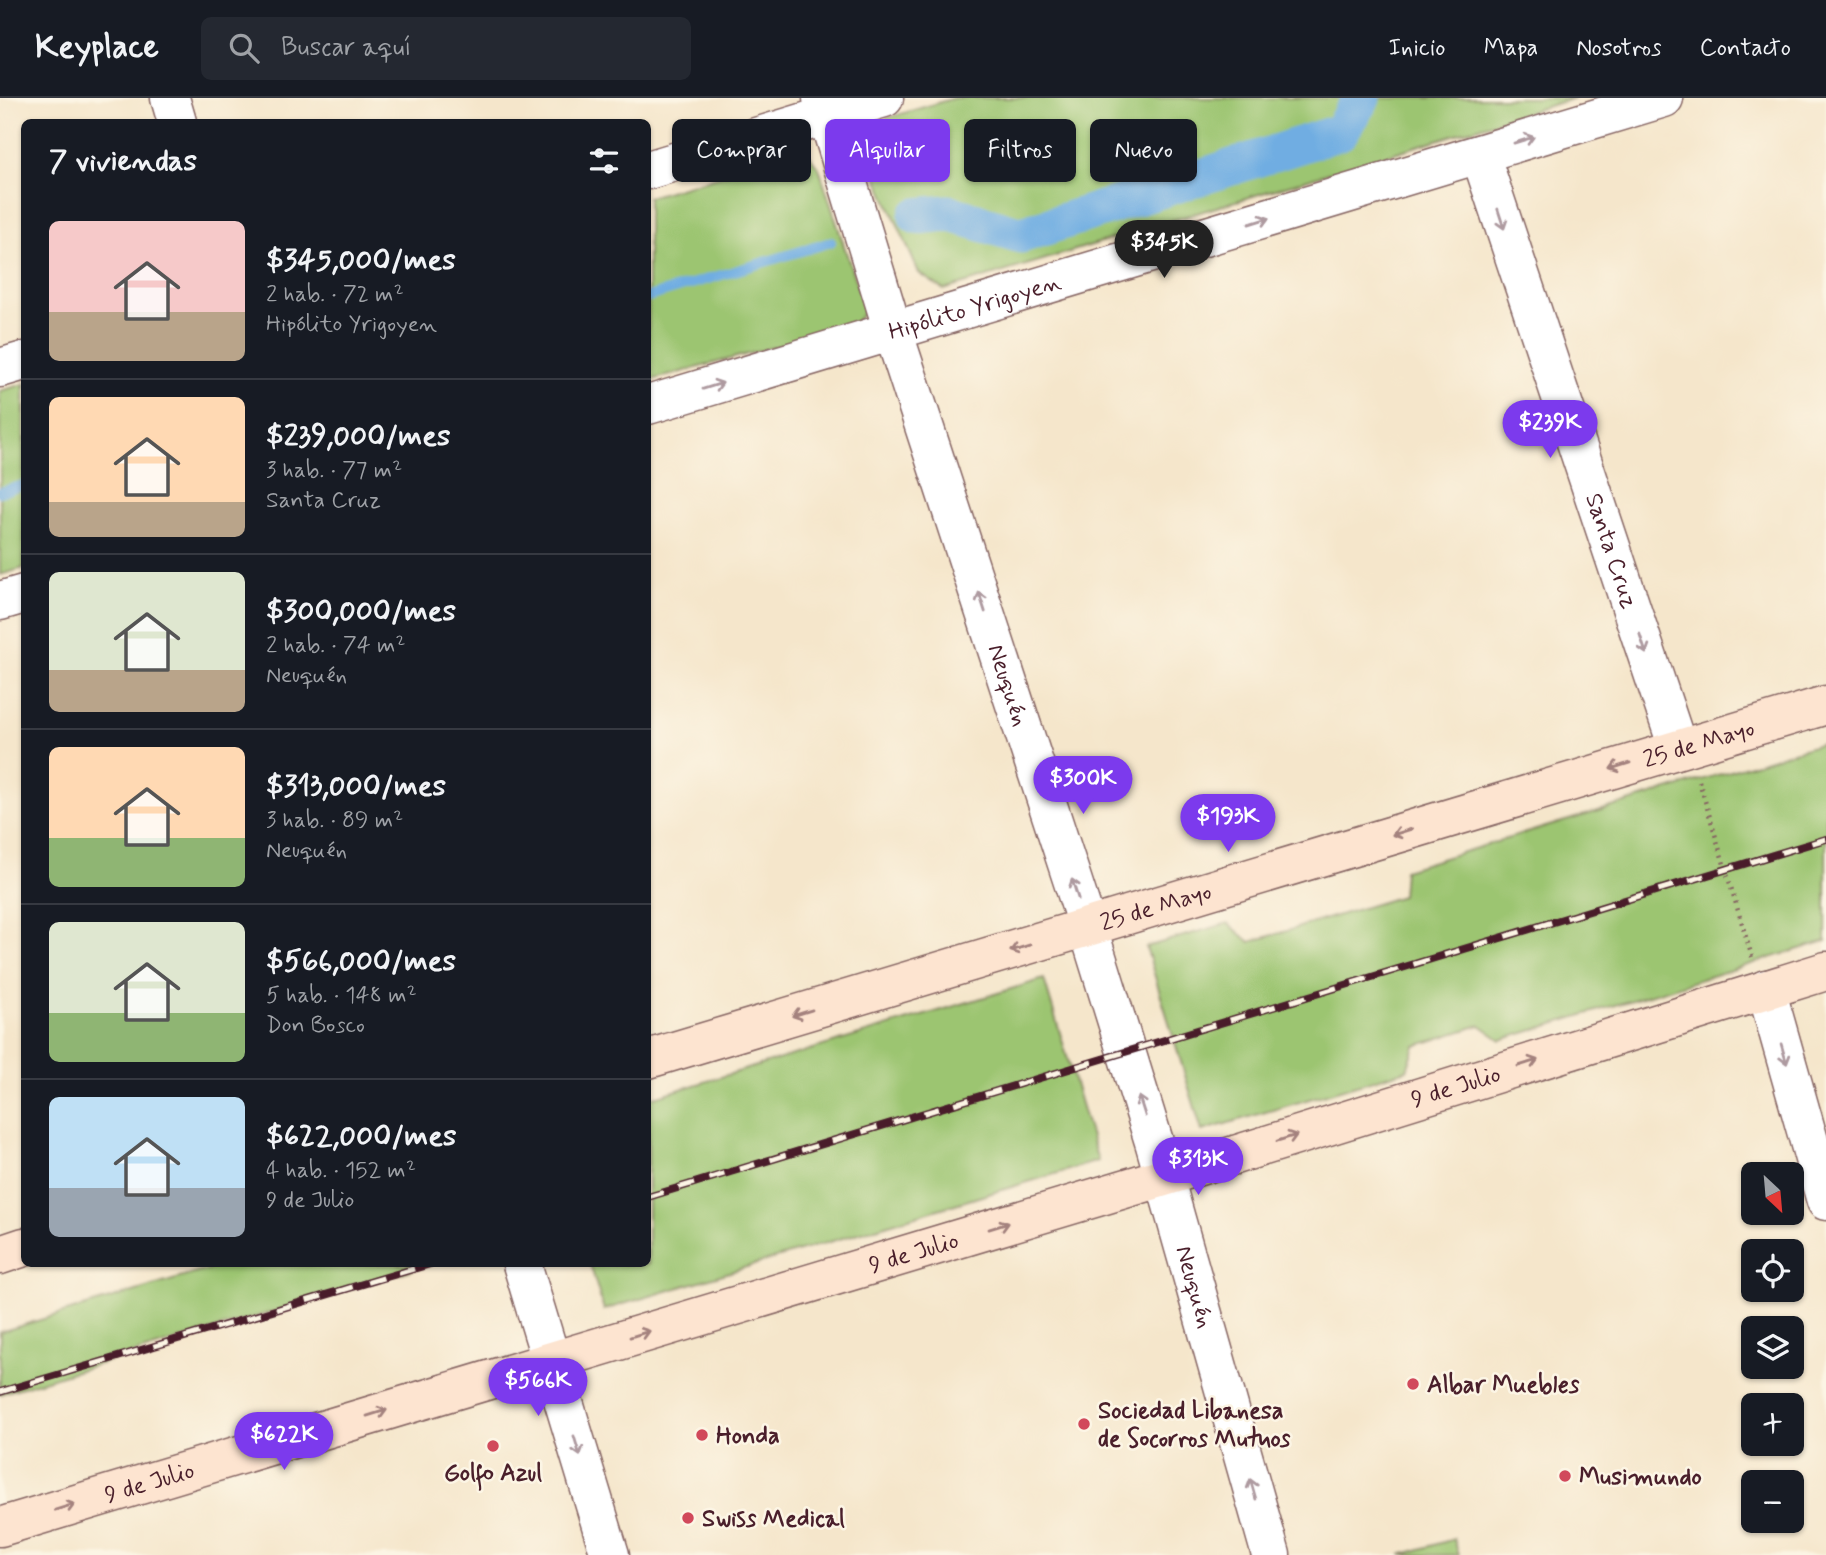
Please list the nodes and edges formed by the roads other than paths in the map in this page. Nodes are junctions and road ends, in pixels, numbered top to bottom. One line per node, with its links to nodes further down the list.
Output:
1 (170, 98): 5 (street)
2 (884, 98): 4 (street)
3 (1664, 98): 6 (street, Hipólito Yrigoyen, one-way to 3)
4 (825, 107): 7 (street); 8 (street, Neuquén)
5 (176, 119)
6 (1479, 154): 8 (street, Hipólito Yrigoyen, one-way to 6); 15 (street, Santa Cruz, one-way to 15)
7 (651, 169)
8 (893, 331): 11 (street, Hipólito Yrigoyen, one-way to 8); 16 (street, Neuquén, one-way to 8)
9 (21, 361): 10 (street)
10 (0, 368)
11 (651, 404)
12 (21, 595): 13 (street)
13 (0, 601)
14 (1826, 705): 15 (main road, 25 de Mayo)
15 (1678, 748): 16 (main road, 25 de Mayo, one-way to 16)
16 (1088, 928): 19 (main road, 25 de Mayo, one-way to 19); 20 (street, Neuquén, one-way to 16)
17 (1826, 971): 18 (main road, 9 de Julio)
18 (1760, 976): 20 (main road, 9 de Julio, one-way to 18); 21 (street, one-way to 21)
19 (651, 1058)
20 (1164, 1177): 25 (main road, 9 de Julio, one-way to 20); 28 (street, Neuquén, one-way to 20)
21 (1826, 1201)
22 (21, 1248): 23 (main road)
23 (0, 1255)
24 (523, 1267): 25 (street)
25 (552, 1361): 26 (main road, 9 de Julio, one-way to 25); 27 (street, one-way to 27)
26 (0, 1527)
27 (610, 1555)
28 (1271, 1555)

